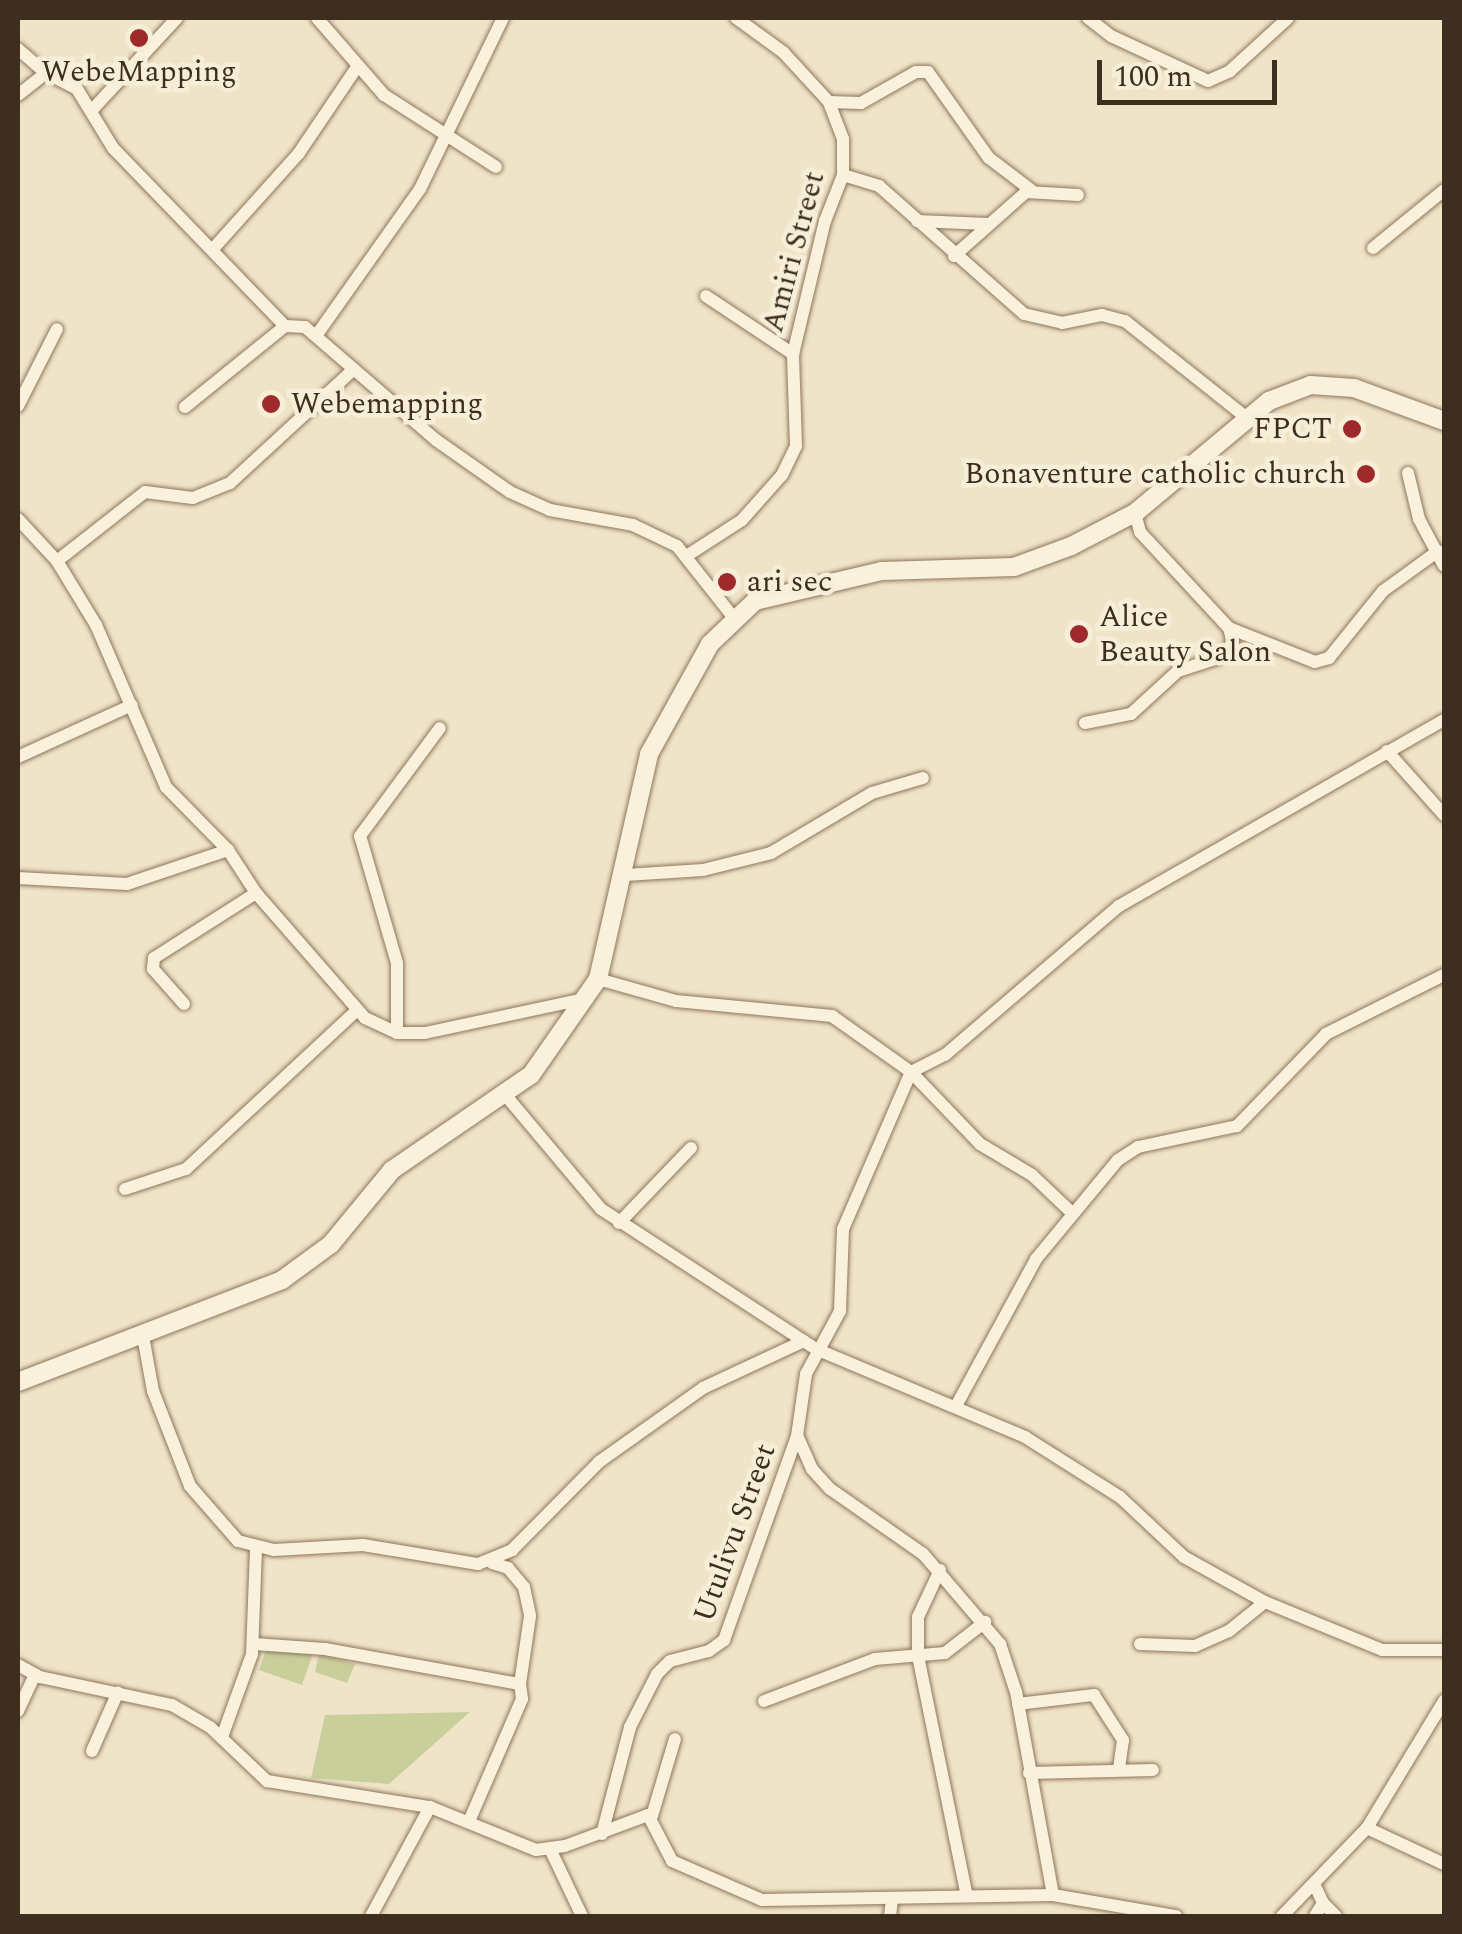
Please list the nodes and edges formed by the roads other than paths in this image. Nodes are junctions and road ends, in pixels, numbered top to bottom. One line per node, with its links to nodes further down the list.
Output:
1 (178, 18): 12 (street)
2 (317, 18): 8 (street)
3 (503, 18): 13 (street)
4 (736, 18): 11 (street, Amiri Street)
5 (1088, 18): 6 (street)
6 (1288, 18)
7 (18, 49): 9 (street)
8 (357, 66): 13 (street); 22 (street)
9 (46, 73): 10 (street); 12 (street)
10 (18, 95)
11 (829, 102): 15 (street, Amiri Street); 16 (street)
12 (93, 109): 22 (street)
13 (446, 138): 14 (street); 27 (street)
14 (496, 167)
15 (843, 175): 19 (street); 28 (street, Amiri Street)
16 (1031, 190): 18 (street); 20 (street)
17 (1444, 190): 21 (street)
18 (1078, 195)
19 (918, 221): 20 (street); 23 (street)
20 (988, 224): 23 (street)
21 (1374, 248)
22 (212, 250): 25 (street)
23 (954, 256): 32 (street)
24 (706, 296): 28 (street)
25 (284, 326): 27 (street); 31 (street)
26 (57, 329): 30 (street)
27 (318, 334): 29 (street)
28 (794, 354): 38 (street, Amiri Street)
29 (353, 370): 38 (street); 39 (street)
30 (18, 406)
31 (185, 407)
32 (1248, 419): 33 (street); 35 (street)
33 (1444, 421)
34 (1408, 474): 37 (street)
35 (1134, 514): 41 (street); 42 (street)
36 (18, 519): 39 (street)
37 (1438, 551): 40 (street); 42 (street)
38 (688, 555): 41 (street)
39 (56, 561): 43 (street)
40 (1444, 566)
41 (733, 617): 52 (street)
42 (1229, 628): 45 (street)
43 (132, 705): 48 (street); 51 (street)
44 (1444, 720): 47 (street)
45 (1085, 723)
46 (440, 728): 60 (street)
47 (1387, 751): 50 (street); 61 (street)
48 (18, 758)
49 (922, 778): 52 (street)
50 (1444, 815)
51 (228, 850): 53 (street); 54 (street)
52 (626, 875): 56 (street)
53 (18, 878)
54 (256, 893): 58 (street); 59 (street)
55 (1444, 975): 65 (street)
56 (598, 979): 57 (street); 61 (street)
57 (588, 998): 60 (street); 62 (street)
58 (184, 1004)
59 (357, 1010): 60 (street); 64 (street)
60 (397, 1034)
61 (911, 1072): 65 (street); 68 (street, Utulivu Street)
62 (507, 1097): 66 (street); 67 (street)
63 (692, 1148): 66 (street)
64 (125, 1189)
65 (1072, 1213): 70 (street)
66 (619, 1223): 68 (street)
67 (143, 1336): 69 (street); 72 (street)
68 (810, 1345): 70 (street); 71 (street, Utulivu Street); 73 (street)
69 (18, 1382)
70 (956, 1406): 75 (street)
71 (797, 1436): 74 (street); 99 (street, Utulivu Street)
72 (256, 1549): 73 (street); 77 (street)
73 (492, 1563): 83 (street)
74 (940, 1570): 76 (street); 80 (street)
75 (1265, 1602): 78 (street); 79 (street)
76 (985, 1622): 80 (street); 87 (street)
77 (254, 1644): 83 (street); 89 (street)
78 (1140, 1644)
79 (1444, 1650)
80 (918, 1656): 85 (street); 104 (street)
81 (18, 1665): 82 (street)
82 (35, 1675): 84 (street); 88 (street)
83 (520, 1684): 97 (street)
84 (118, 1692): 89 (street); 91 (street)
85 (764, 1701)
86 (1444, 1702): 98 (street)
87 (1018, 1704): 92 (street); 94 (street)
88 (18, 1711)
89 (222, 1738): 95 (street)
90 (675, 1739): 96 (street)
91 (92, 1751)
92 (1119, 1770): 93 (street); 94 (street)
93 (1153, 1770)
94 (1029, 1773): 103 (street)
95 (430, 1807): 97 (street); 107 (street)
96 (652, 1816): 99 (street); 105 (street)
97 (470, 1820): 100 (street)
98 (1367, 1828): 101 (street); 102 (street)
99 (602, 1834): 100 (street)
100 (551, 1851): 108 (street)
101 (1444, 1864)
102 (1315, 1886): 106 (street); 111 (street)
103 (1053, 1895): 104 (street); 110 (street)
104 (967, 1896): 105 (street)
105 (892, 1900): 109 (street)
106 (1324, 1903): 112 (street); 113 (street)
107 (371, 1916)
108 (582, 1916)
109 (890, 1916)
110 (1176, 1916)
111 (1282, 1916)
112 (1315, 1916)
113 (1336, 1916)

